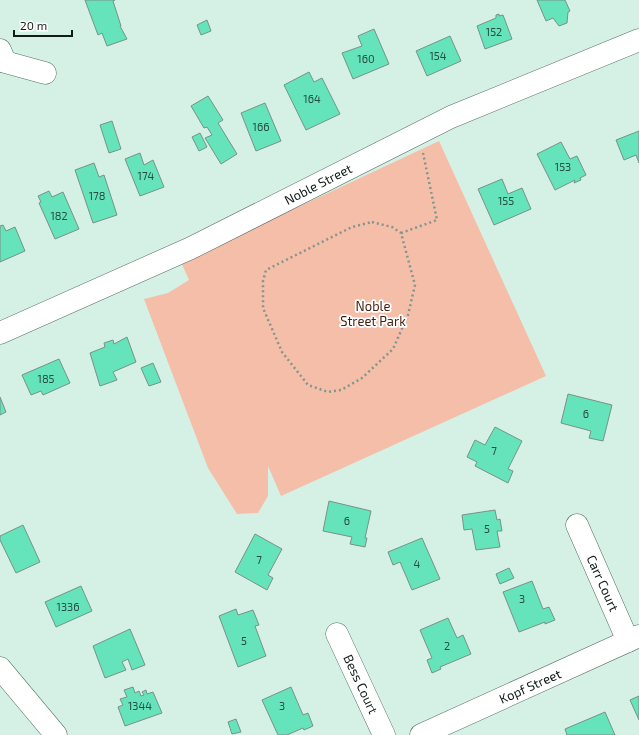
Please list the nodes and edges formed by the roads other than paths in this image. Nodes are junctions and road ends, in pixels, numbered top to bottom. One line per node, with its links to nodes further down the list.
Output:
1 (639, 40): 4 (street, Noble Street)
2 (0, 50): 3 (street)
3 (45, 72)
4 (0, 333)
5 (577, 525): 7 (street, Carr Court)
6 (337, 634): 10 (street, Bess Court)
7 (634, 639): 11 (street, Kopf Street)
8 (0, 668): 9 (street)
9 (56, 735)
10 (384, 735)
11 (421, 735)

